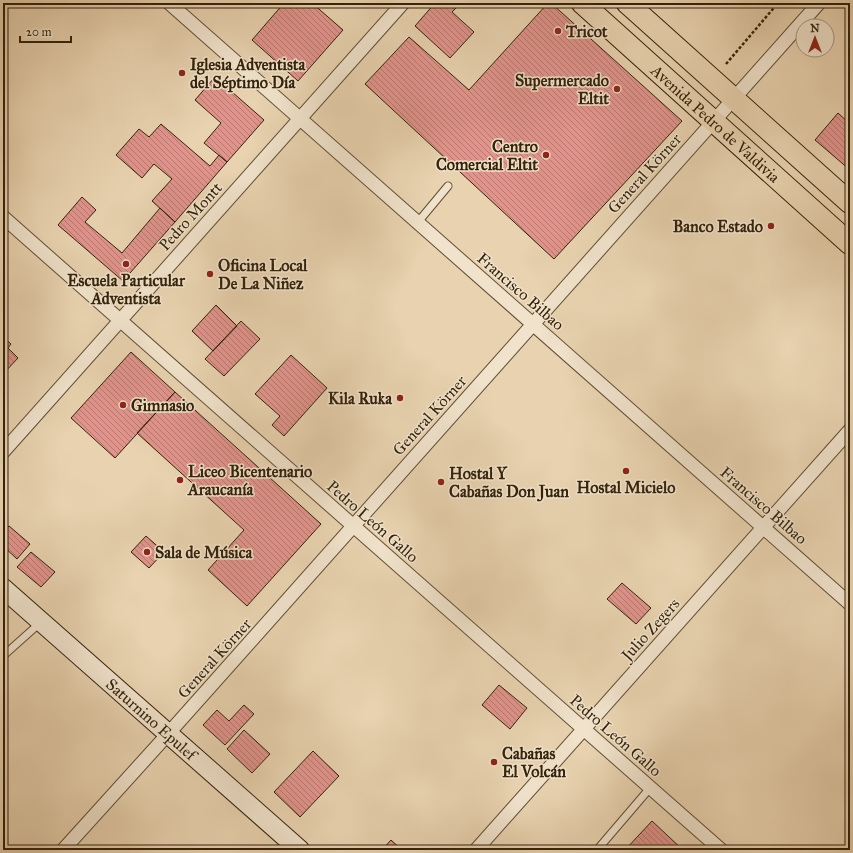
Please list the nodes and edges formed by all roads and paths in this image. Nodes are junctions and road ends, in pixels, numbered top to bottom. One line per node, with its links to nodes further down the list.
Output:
1 (170, 3): 9 (street, Francisco Bilbao)
2 (403, 3): 9 (street, Pedro Montt)
3 (582, 3): 10 (main road, Avenida Pedro de Valdivia)
4 (626, 3): 8 (main road, Avenida Pedro de Valdivia)
5 (778, 3): 7 (path)
6 (819, 3): 8 (street, General Körner)
7 (726, 64)
8 (734, 99): 10 (street, General Körner); 12 (main road, Avenida Pedro de Valdivia)
9 (300, 118): 14 (street, Francisco Bilbao); 16 (street, Pedro Montt)
10 (713, 121): 15 (main road, Avenida Pedro de Valdivia); 17 (street, General Körner)
11 (448, 186): 14 (lane)
12 (850, 203)
13 (3, 216): 16 (street, Pedro León Gallo)
14 (418, 222): 17 (street, Francisco Bilbao)
15 (850, 244)
16 (121, 320): 19 (street, Pedro Montt); 20 (street, Pedro León Gallo)
17 (533, 324): 20 (street, General Körner); 21 (street, Francisco Bilbao)
18 (850, 430): 21 (street, Julio Zegers)
19 (3, 452)
20 (353, 526): 26 (street, Pedro León Gallo); 27 (street, General Körner)
21 (763, 527): 23 (street, Francisco Bilbao); 26 (street, Julio Zegers)
22 (3, 588): 24 (main road, Saturnino Epulef)
23 (850, 604)
24 (41, 622): 25 (lane); 27 (main road, Saturnino Epulef)
25 (3, 656)
26 (584, 729): 28 (street, Pedro León Gallo); 31 (street, Julio Zegers)
27 (168, 734): 29 (street, General Körner); 30 (main road, Saturnino Epulef)
28 (650, 788): 32 (lane); 33 (street, Pedro León Gallo)
29 (63, 850)
30 (300, 850)
31 (476, 850)
32 (597, 850)
33 (721, 850)

